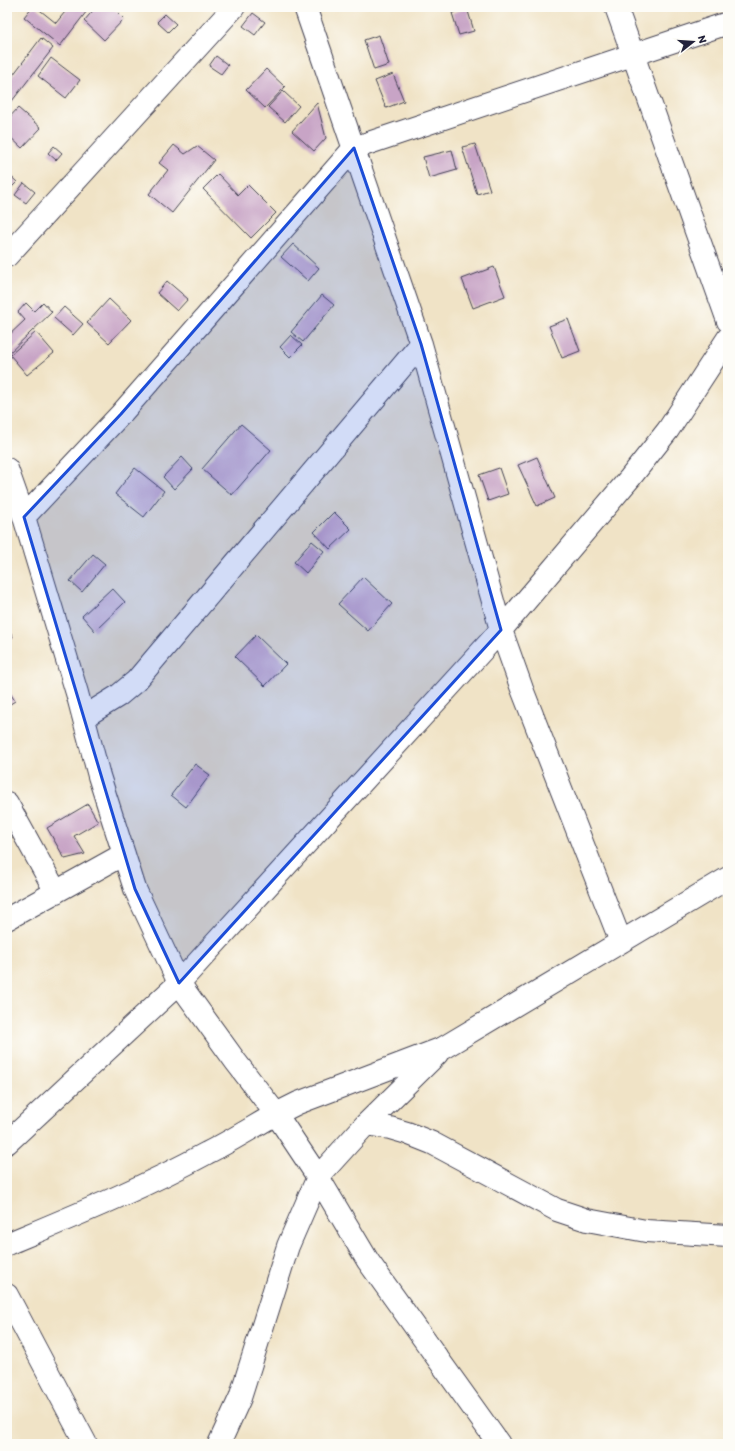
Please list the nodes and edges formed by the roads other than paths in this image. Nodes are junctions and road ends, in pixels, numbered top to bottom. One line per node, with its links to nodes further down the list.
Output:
1 (234, 7): 7 (street)
2 (305, 7): 6 (street)
3 (616, 7): 5 (street)
4 (728, 23): 5 (street)
5 (632, 55): 6 (street); 8 (street)
6 (354, 148): 10 (street); 12 (street)
7 (7, 256)
8 (728, 321)
9 (728, 338): 13 (street)
10 (421, 344): 13 (street); 14 (street)
11 (7, 469): 12 (street)
12 (24, 517): 14 (street)
13 (501, 630): 20 (street); 21 (street)
14 (84, 717): 16 (street)
15 (7, 803): 18 (street)
16 (124, 854): 18 (street); 21 (street)
17 (728, 878): 20 (street)
18 (56, 892): 19 (street)
19 (7, 919)
20 (621, 942): 22 (street)
21 (179, 983): 23 (street); 25 (street)
22 (443, 1048): 23 (street); 24 (street)
23 (276, 1114): 26 (street); 28 (street)
24 (366, 1124): 26 (street); 27 (street)
25 (7, 1143)
26 (318, 1177): 31 (street); 32 (street)
27 (728, 1236)
28 (7, 1244)
29 (7, 1295): 30 (street)
30 (86, 1444)
31 (219, 1444)
32 (498, 1444)

